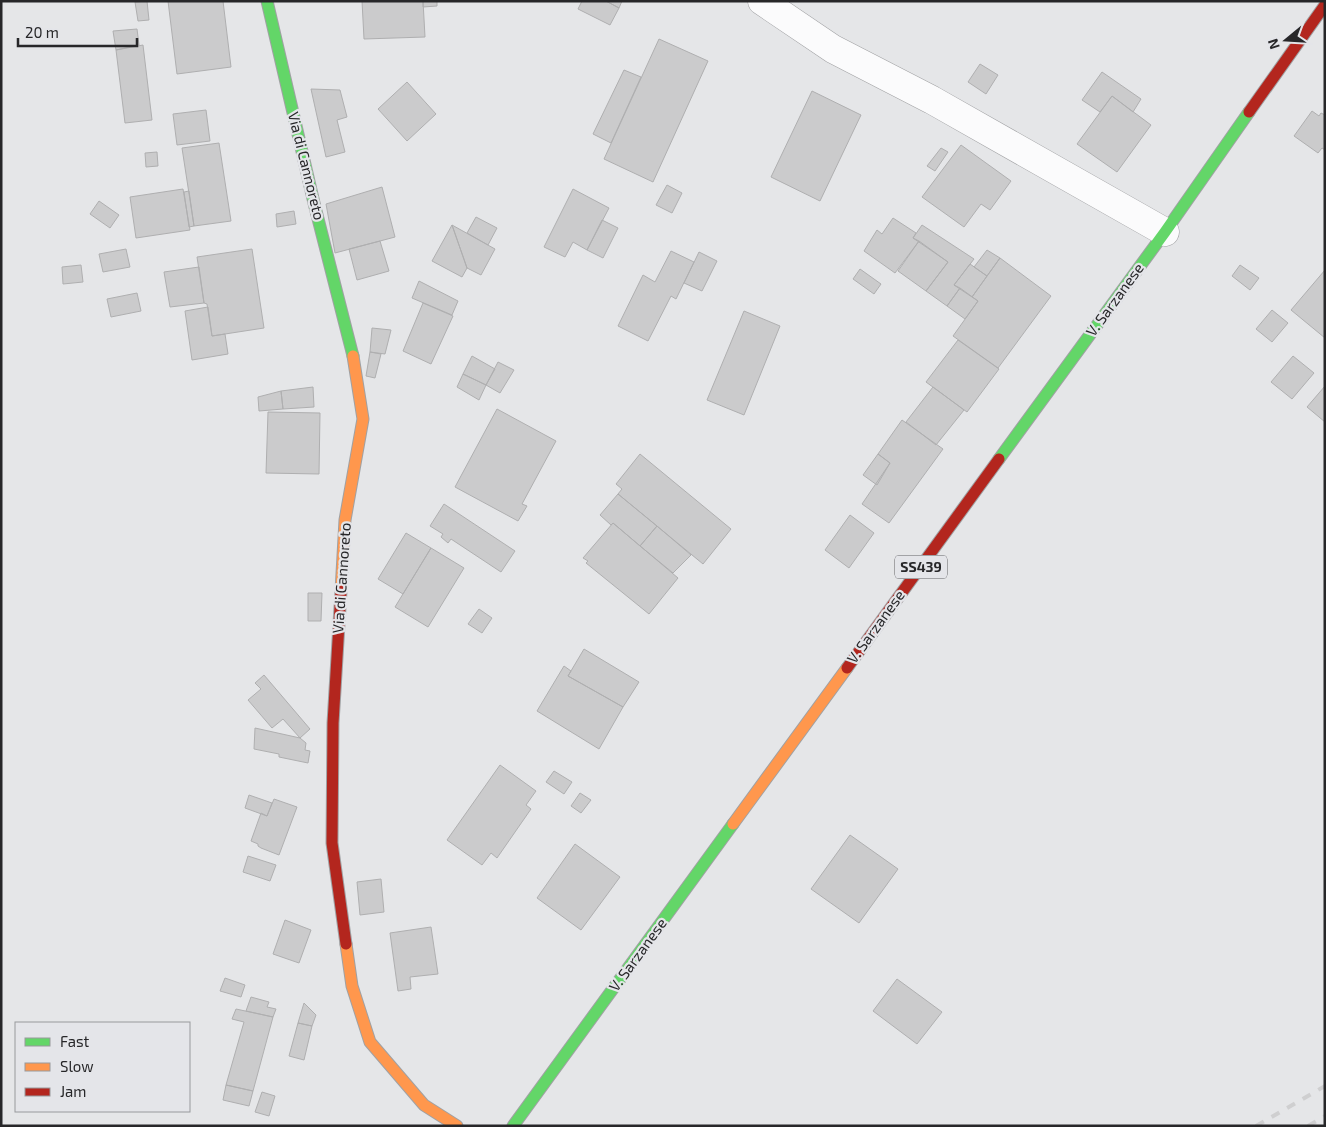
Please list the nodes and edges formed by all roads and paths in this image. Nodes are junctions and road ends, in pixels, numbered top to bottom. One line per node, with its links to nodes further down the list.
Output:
1 (267, 1): 5 (main road, Via di Cannoreto)
2 (762, 1): 4 (street)
3 (1325, 5): 4 (main road, V. Sarzanese / SS439)
4 (1165, 232): 6 (main road, V. Sarzanese / SS439)
5 (457, 1126)
6 (512, 1126)

